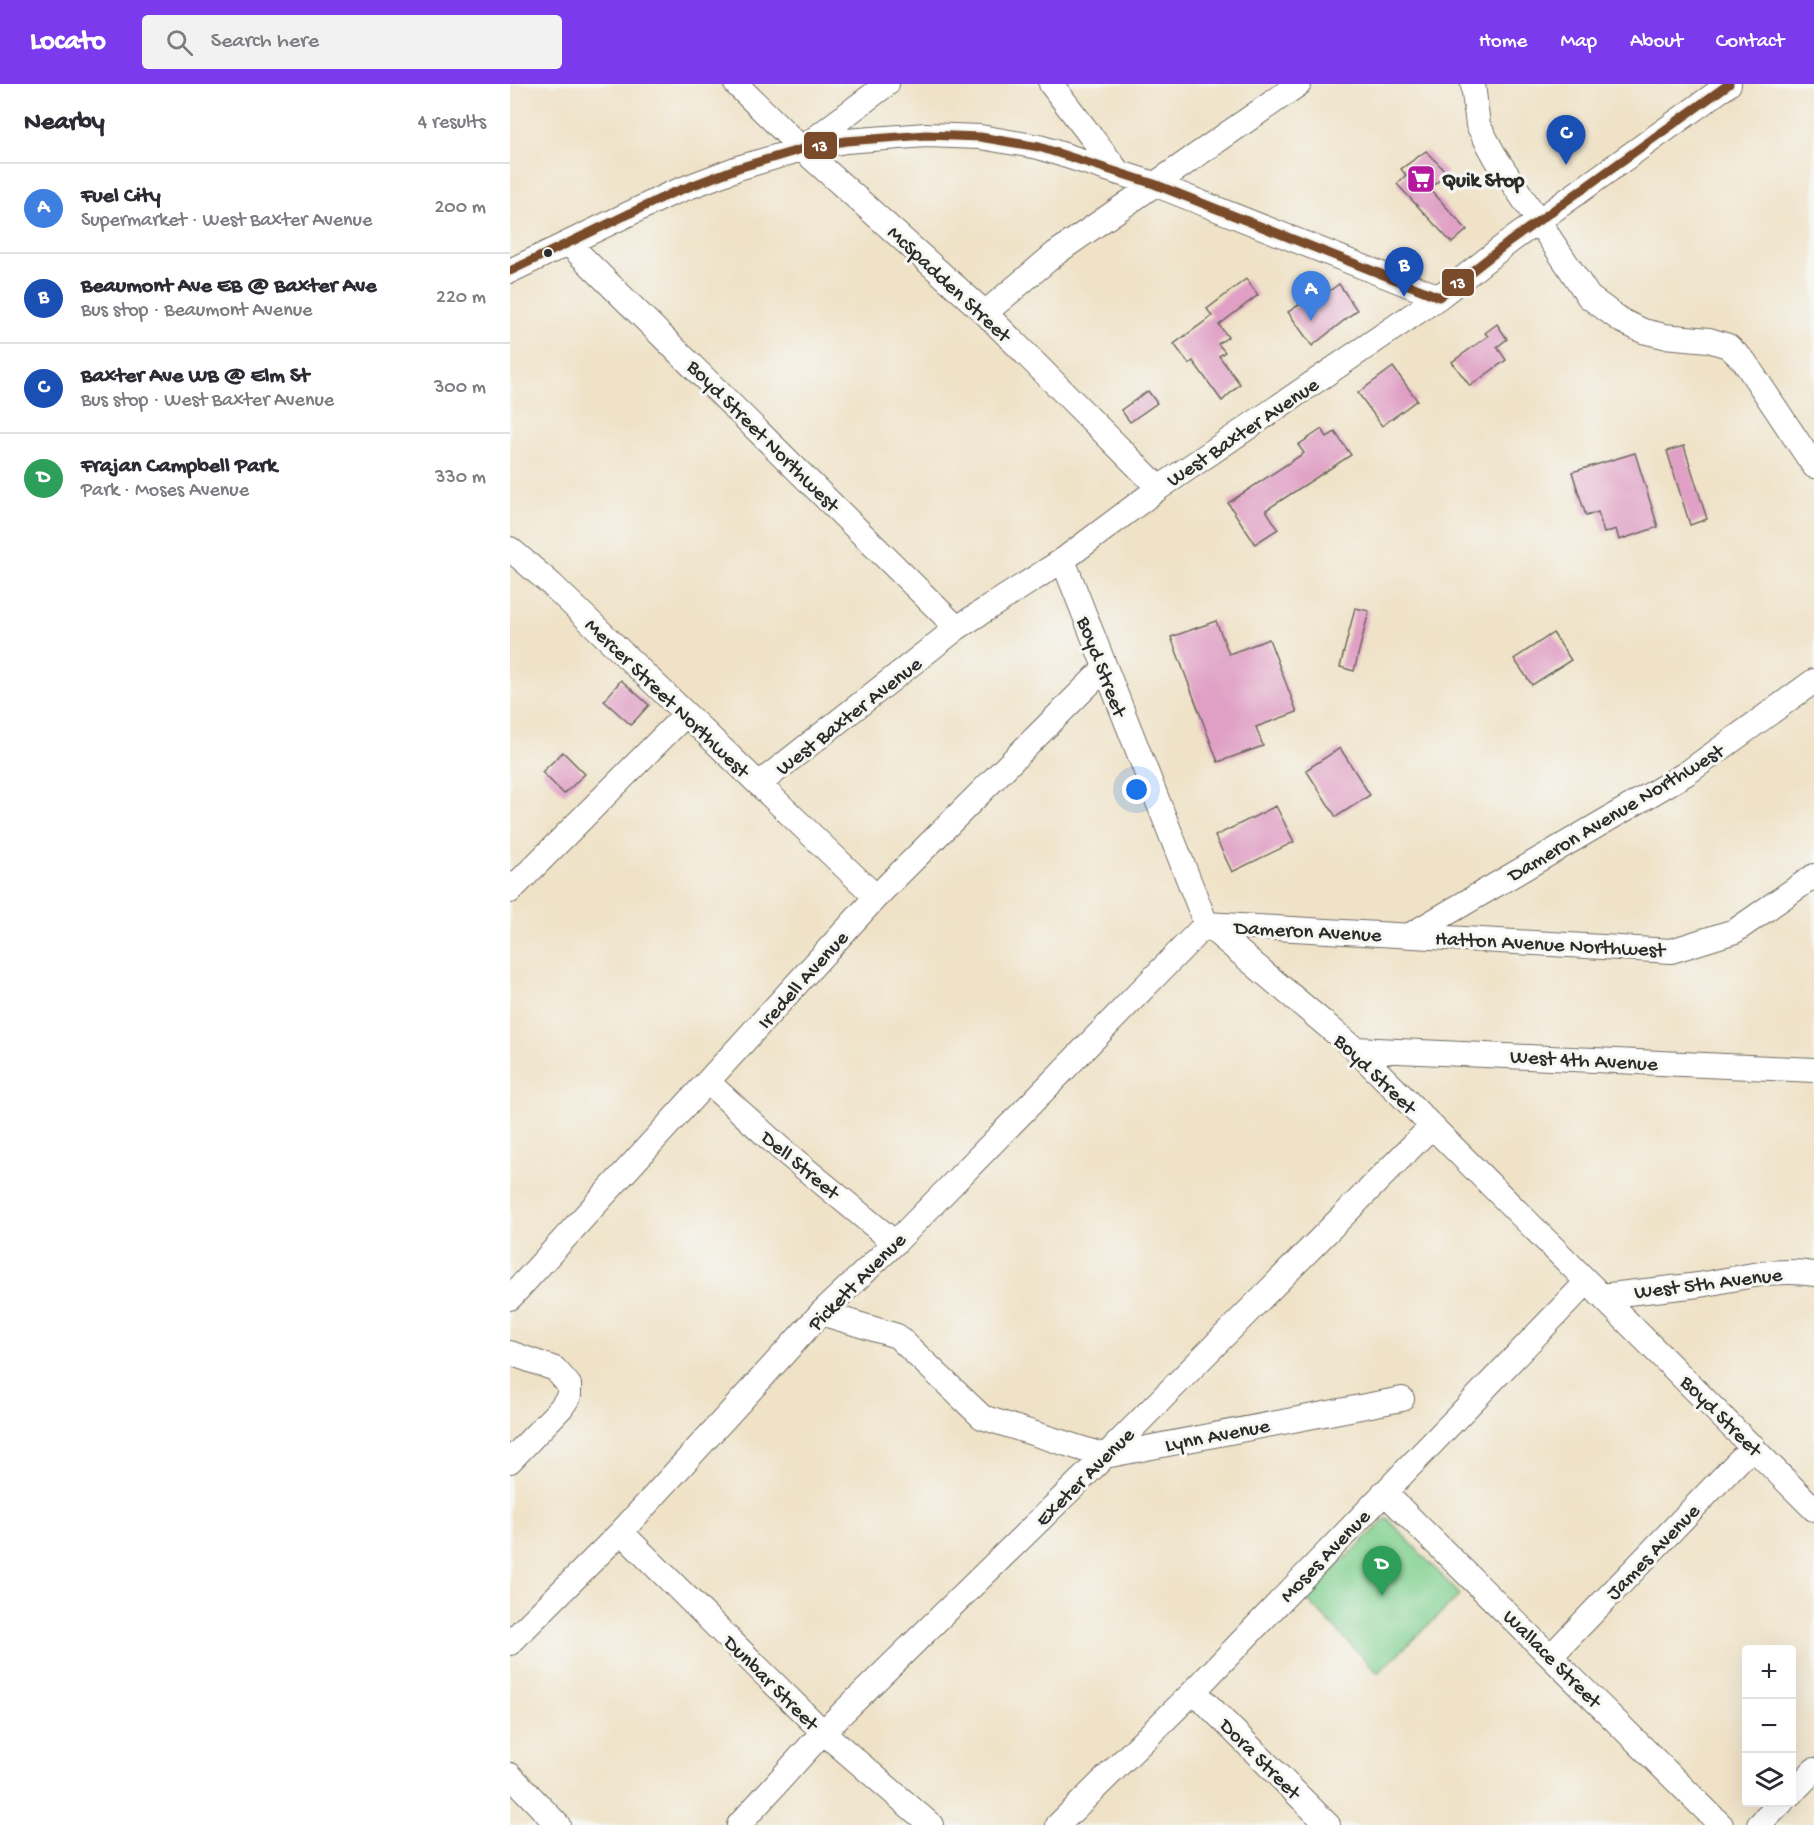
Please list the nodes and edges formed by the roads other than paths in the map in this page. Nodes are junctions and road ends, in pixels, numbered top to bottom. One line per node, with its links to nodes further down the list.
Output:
1 (736, 84): 7 (street, McSpadden Street)
2 (887, 84): 7 (street)
3 (1051, 84): 8 (street)
4 (1299, 84): 9 (street)
5 (1473, 84): 10 (street)
6 (1729, 84): 10 (street, West Baxter Avenue)
7 (802, 149): 8 (street); 11 (street); 14 (street, McSpadden Street)
8 (1119, 173): 9 (street)
9 (1154, 184): 13 (street); 14 (street)
10 (1537, 221): 13 (street, West Baxter Avenue); 15 (street)
11 (569, 244): 12 (street); 19 (street, Boyd Street Northwest)
12 (510, 271)
13 (1439, 297): 16 (street, West Baxter Avenue)
14 (986, 313): 16 (street, McSpadden Street)
15 (1814, 466)
16 (1159, 488): 18 (street, West Baxter Avenue)
17 (510, 549): 22 (street, Mercer Street Northwest)
18 (1063, 560): 19 (street, West Baxter Avenue); 20 (street, Boyd Street)
19 (957, 628): 23 (street, West Baxter Avenue)
20 (1104, 669): 26 (street, Iredell Avenue); 27 (street, Boyd Street)
21 (1814, 681): 28 (street, Dameron Avenue Northwest)
22 (686, 714): 23 (street, Mercer Street Northwest); 25 (street)
23 (759, 784): 26 (street, Mercer Street Northwest)
24 (1814, 876): 28 (street, Hatton Avenue Northwest)
25 (510, 891)
26 (876, 897): 31 (street, Iredell Avenue)
27 (1206, 924): 28 (street, Dameron Avenue); 29 (street, Boyd Street); 33 (street, Pickett Avenue)
28 (1410, 935)
29 (1355, 1049): 30 (street, West 4th Avenue); 32 (street, Boyd Street)
30 (1814, 1070)
31 (709, 1083): 33 (street, Dell Street); 36 (street, Iredell Avenue)
32 (1431, 1127): 35 (street, Boyd Street); 41 (street, Exeter Avenue)
33 (895, 1243): 37 (street, Pickett Avenue)
34 (1814, 1274): 35 (street, West 5th Avenue)
35 (1594, 1289): 40 (street, Boyd Street); 43 (street, Moses Avenue)
36 (510, 1298)
37 (822, 1313): 41 (street, Lynn Avenue); 45 (street, Pickett Avenue)
38 (510, 1353): 42 (street)
39 (1402, 1399): 41 (street, Lynn Avenue)
40 (1752, 1446): 44 (street, Boyd Street); 47 (street, James Avenue)
41 (1105, 1456): 49 (street, Exeter Avenue)
42 (510, 1461)
43 (1384, 1492): 47 (street, Wallace Street); 48 (street, Moses Avenue)
44 (1814, 1509)
45 (621, 1532): 46 (street, Pickett Avenue); 49 (street, Dunbar Street)
46 (510, 1643)
47 (1551, 1656): 59 (street, Wallace Street)
48 (1194, 1691): 57 (street, Moses Avenue); 58 (street, Dora Street)
49 (823, 1732): 55 (street, Exeter Avenue); 56 (street, Dunbar Street)
50 (1814, 1770): 52 (street)
51 (510, 1775): 54 (street)
52 (1796, 1788)
53 (1778, 1807): 60 (street)
54 (558, 1825)
55 (739, 1825)
56 (931, 1825)
57 (1058, 1825)
58 (1328, 1825)
59 (1721, 1825)
60 (1759, 1825)

